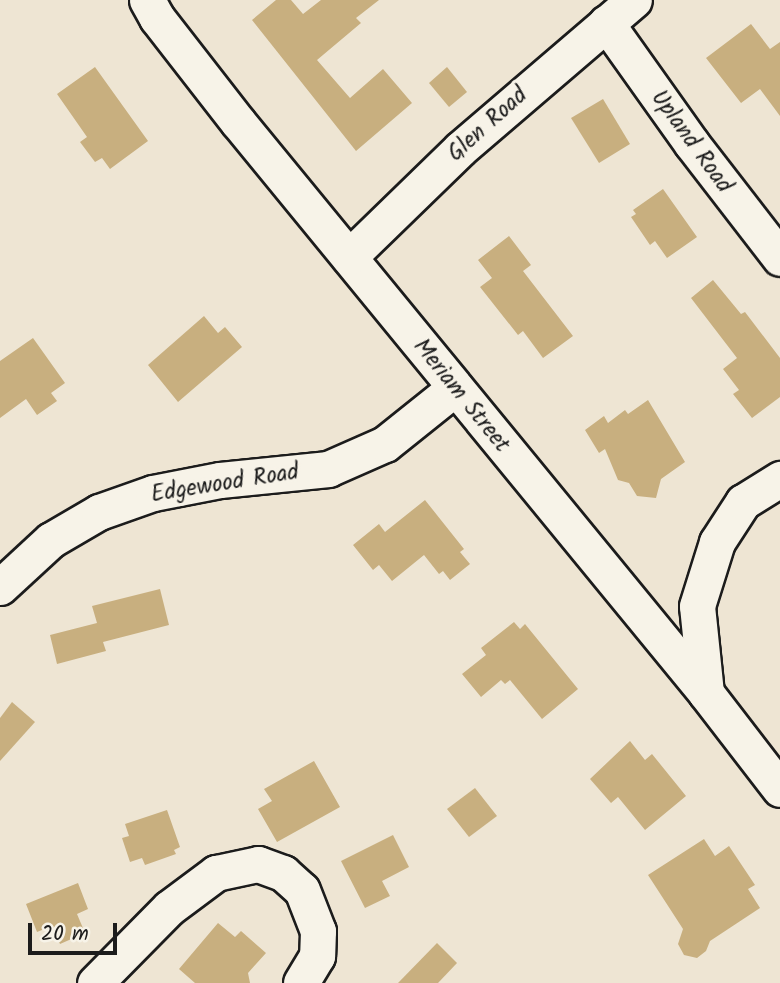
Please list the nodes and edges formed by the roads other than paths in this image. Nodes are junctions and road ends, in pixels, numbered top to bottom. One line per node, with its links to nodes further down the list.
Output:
1 (147, 0): 4 (street, Meriam Street)
2 (634, 0): 3 (street, Glen Road)
3 (606, 23): 4 (street, Glen Road); 5 (street, Upland Road)
4 (349, 257): 6 (street, Meriam Street)
5 (780, 258)
6 (455, 388): 8 (street, Edgewood Road); 9 (street, Meriam Street)
7 (780, 479): 9 (street)
8 (0, 587)
9 (706, 693): 10 (street, Meriam Street)
10 (780, 789)
11 (95, 983): 12 (street)
12 (301, 983)

